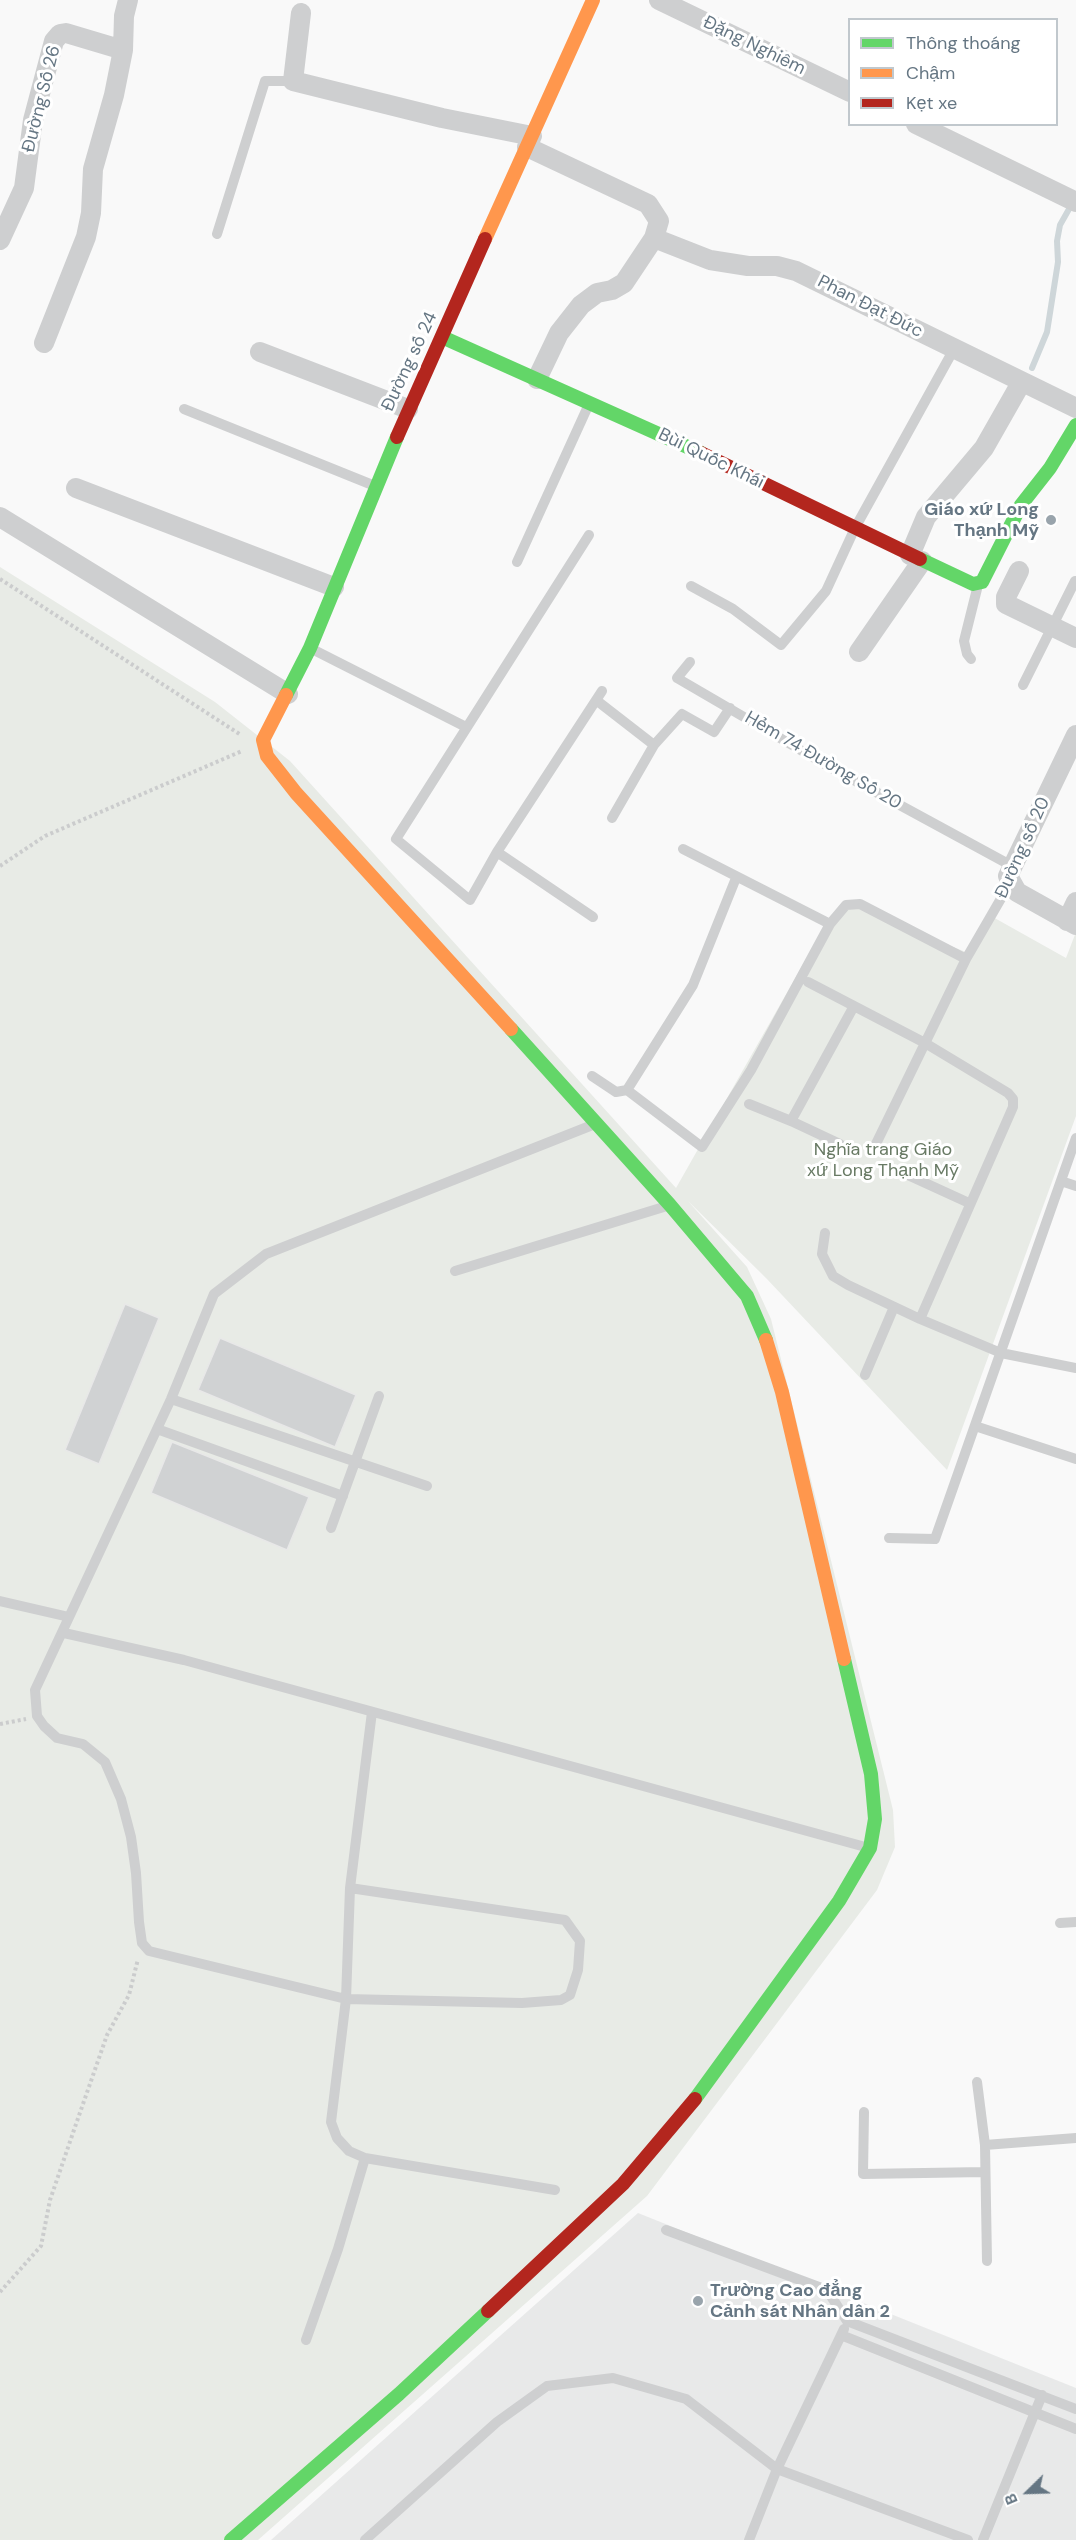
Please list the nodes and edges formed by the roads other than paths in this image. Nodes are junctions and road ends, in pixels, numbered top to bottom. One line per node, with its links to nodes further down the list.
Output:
1 (128, 0): 5 (street)
2 (593, 0): 9 (street, Đường số 24)
3 (659, 0): 7 (street, Đặng Nghiêm)
4 (301, 13): 6 (street)
5 (123, 50): 13 (street, Đường Số 26); 15 (street)
6 (293, 81): 9 (street); 11 (lane)
7 (848, 92)
8 (920, 126): 10 (street)
9 (529, 141): 12 (street); 14 (street, Đường số 24)
10 (1068, 198)
11 (217, 234)
12 (654, 237): 16 (street, Phan Đạt Đức); 18 (street)
13 (0, 240)
14 (442, 337): 18 (street, Bùi Quốc Khái); 23 (street, Đường số 24)
15 (44, 343)
16 (954, 349): 19 (street, Phan Đạt Đức); 28 (lane)
17 (260, 352): 23 (street)
18 (537, 379): 20 (street, Bùi Quốc Khái)
19 (1019, 382): 21 (street, Phan Đạt Đức); 30 (street)
20 (590, 403): 28 (street, Bùi Quốc Khái); 31 (lane)
21 (1076, 408)
22 (183, 409): 25 (lane)
23 (408, 409): 25 (street, Đường số 24)
24 (1076, 425): 34 (street)
25 (375, 486): 36 (street, Đường số 24)
26 (76, 488): 36 (street)
27 (0, 517): 44 (street)
28 (855, 528): 30 (street, Bùi Quốc Khái); 35 (lane)
29 (589, 535): 46 (lane)
30 (916, 558): 34 (street, Bùi Quốc Khái); 40 (street)
31 (517, 562)
32 (1019, 571): 37 (street)
33 (1075, 581): 37 (lane)
34 (978, 585): 41 (lane)
35 (691, 586)
36 (334, 587): 39 (street, Đường số 24)
37 (1052, 626): 38 (street); 43 (lane)
38 (1076, 638)
39 (310, 648): 44 (street, Đường số 24); 46 (lane)
40 (859, 652)
41 (971, 658)
42 (690, 662): 45 (lane)
43 (1023, 685)
44 (288, 694): 66 (street, Đường số 24)
45 (730, 708): 48 (lane, Hẻm 74 Đường Số 20); 52 (lane, Hẻm 74 Đường Số 20)
46 (466, 727): 51 (lane)
47 (1076, 735): 52 (street, Đường số 20)
48 (654, 745): 49 (lane); 51 (lane)
49 (612, 818)
50 (683, 849): 53 (lane)
51 (497, 852): 55 (lane)
52 (1011, 874): 56 (street); 58 (lane, Đường số 20)
53 (735, 878): 57 (lane); 63 (lane)
54 (1076, 902): 56 (street)
55 (593, 916)
56 (1071, 923)
57 (830, 924): 58 (lane); 63 (lane)
58 (966, 959): 61 (lane, Đường số 20)
59 (808, 982): 60 (lane)
60 (854, 1006): 61 (lane); 65 (lane)
61 (925, 1043): 69 (lane, Đường số 20); 73 (lane)
62 (592, 1076): 63 (lane)
63 (627, 1090)
64 (749, 1104): 65 (lane)
65 (790, 1121): 68 (lane)
66 (595, 1124): 74 (street); 83 (lane)
67 (1076, 1138): 71 (lane)
68 (840, 1144)
69 (873, 1150)
70 (899, 1171): 73 (lane)
71 (1061, 1181): 72 (lane); 79 (lane)
72 (1076, 1186)
73 (969, 1203): 78 (lane)
74 (670, 1205): 76 (lane); 96 (street)
75 (825, 1233): 77 (lane)
76 (455, 1271)
77 (894, 1306): 78 (lane); 81 (lane)
78 (920, 1319): 79 (lane)
79 (1001, 1353): 80 (lane); 84 (lane)
80 (1076, 1368)
81 (865, 1375)
82 (379, 1396): 87 (lane)
83 (171, 1400): 85 (lane); 87 (lane)
84 (975, 1426): 86 (lane); 91 (lane)
85 (157, 1429): 89 (lane); 93 (lane)
86 (1076, 1459)
87 (354, 1462): 88 (lane); 89 (lane)
88 (427, 1486)
89 (343, 1496): 90 (lane)
90 (331, 1528)
91 (889, 1538)
92 (0, 1601): 93 (lane)
93 (69, 1617): 94 (lane)
94 (64, 1633): 95 (lane); 100 (lane)
95 (372, 1712): 96 (lane); 97 (lane)
96 (870, 1848): 118 (street)
97 (350, 1888): 100 (lane); 100 (lane)
98 (1076, 1922): 99 (lane)
99 (1060, 1923)
100 (346, 1998): 105 (lane)
101 (977, 2082): 104 (lane)
102 (864, 2112): 106 (lane)
103 (1076, 2138): 104 (lane)
104 (985, 2145): 106 (lane)
105 (365, 2158): 107 (lane); 112 (lane)
106 (985, 2172): 109 (lane)
107 (555, 2190)
108 (666, 2230): 110 (lane)
109 (987, 2260)
110 (848, 2321): 111 (lane); 113 (lane)
111 (841, 2335): 115 (lane); 117 (lane)
112 (306, 2340)
113 (1042, 2395): 114 (lane); 115 (lane)
114 (1076, 2409)
115 (1034, 2412): 116 (lane); 122 (lane)
116 (1076, 2429)
117 (777, 2469): 119 (lane); 120 (lane); 121 (lane)
118 (231, 2540)
119 (365, 2540)
120 (749, 2540)
121 (968, 2540)
122 (983, 2540)

